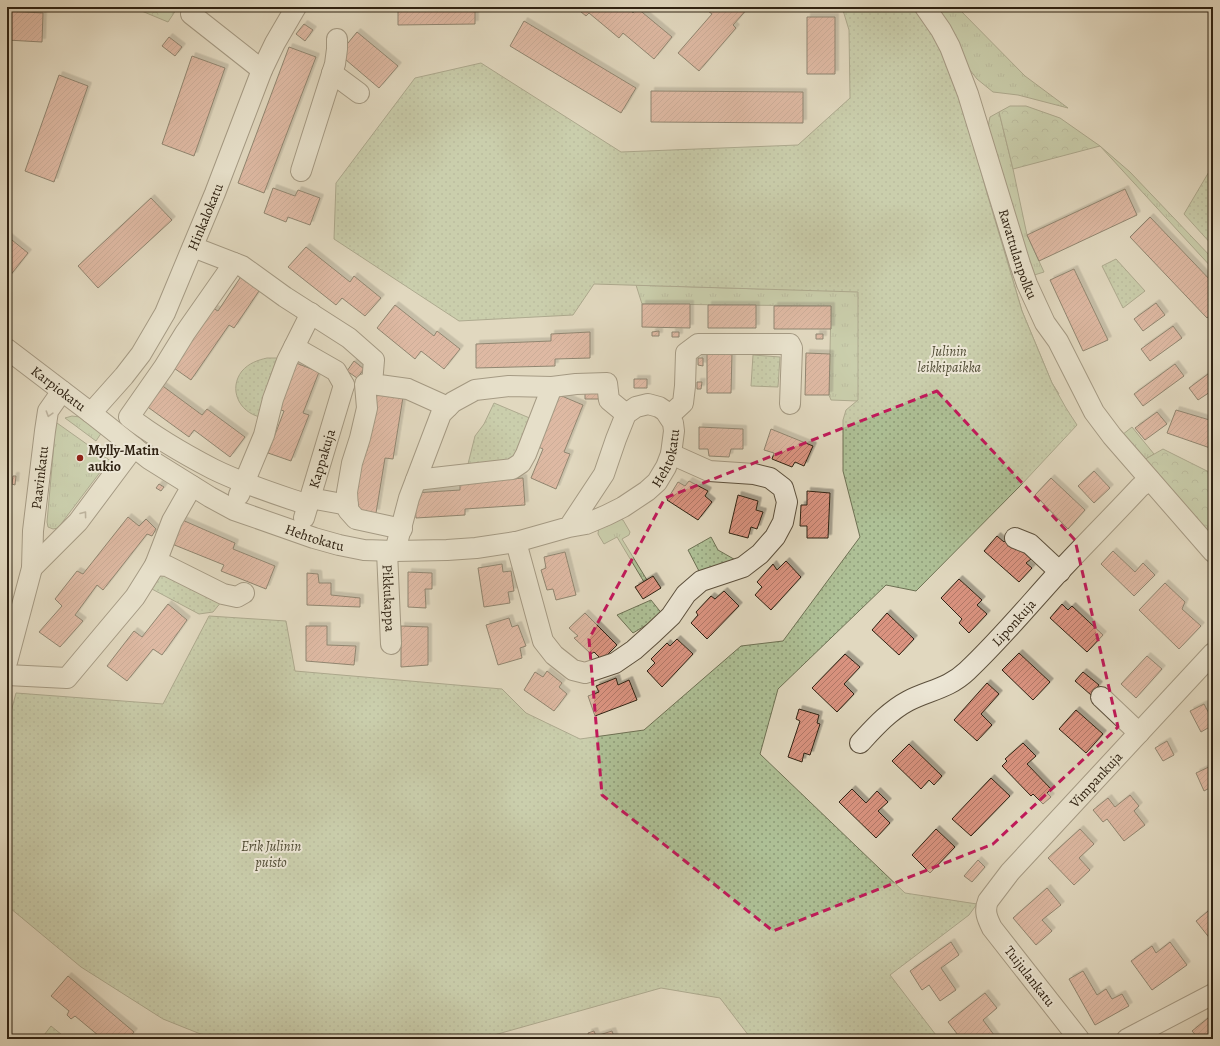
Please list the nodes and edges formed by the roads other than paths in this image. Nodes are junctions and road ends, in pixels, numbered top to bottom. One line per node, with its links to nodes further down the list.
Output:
1 (296, 7): 5 (street, Hinkalokatu)
2 (925, 7): 26 (street, Ravattulanpolku)
3 (191, 14): 5 (street)
4 (337, 39): 6 (street)
5 (262, 70): 9 (street, Hinkalokatu)
6 (332, 73): 7 (street); 8 (street)
7 (359, 93)
8 (301, 170)
9 (193, 248): 10 (street); 20 (street, Hinkalokatu)
10 (234, 263): 11 (street); 27 (street)
11 (311, 313): 12 (street); 14 (street)
12 (294, 347): 15 (street); 27 (street)
13 (7, 350): 17 (street, Karpiokatu)
14 (369, 384): 15 (street); 19 (street); 30 (street)
15 (344, 385): 29 (street, Kappakuja)
16 (552, 387): 19 (street); 21 (street); 25 (street)
17 (62, 391): 20 (street, Karpiokatu); 34 (street, Paavinkatu, one-way to 34)
18 (790, 404): 22 (street)
19 (448, 407): 25 (street)
20 (91, 413): 23 (street, Hehtokatu)
21 (626, 414): 22 (street, Hehtokatu); 32 (street)
22 (669, 416): 24 (street, Hehtokatu)
23 (134, 447): 28 (street, Hehtokatu); 37 (street, one-way to 23)
24 (671, 454): 32 (street, Hehtokatu); 38 (street)
25 (416, 480): 33 (street)
26 (1150, 480): 40 (street, Ravattulanpolku); 43 (street, Liponkuja)
27 (244, 482): 29 (street); 31 (street)
28 (192, 486): 31 (street, Hehtokatu); 41 (street)
29 (309, 501): 30 (street); 35 (street, Kappakuja)
30 (348, 505): 33 (street)
31 (234, 510): 35 (street, Hehtokatu)
32 (569, 527): 38 (street, Hehtokatu)
33 (402, 529): 39 (street)
34 (33, 531): 37 (street); 42 (street, Paavinkatu)
35 (299, 533): 39 (street, Hehtokatu)
36 (1015, 538): 43 (street)
37 (58, 542): 42 (street)
38 (516, 542): 39 (street, Hehtokatu)
39 (391, 551): 45 (street, Pikkukappa)
40 (1213, 552)
41 (155, 566): 44 (street); 48 (street)
42 (32, 568): 47 (street, Paavinkatu)
43 (1060, 572): 51 (street, Liponkuja)
44 (244, 593)
45 (391, 644)
46 (1213, 653): 50 (street, Vimpankuja)
47 (7, 662)
48 (7, 675)
49 (1101, 697): 50 (street)
50 (1139, 733): 52 (street, Vimpankuja)
51 (860, 743)
52 (986, 911): 54 (street, Tuijulankatu)
53 (1213, 994): 55 (street)
54 (1079, 1039)
55 (1127, 1039)

